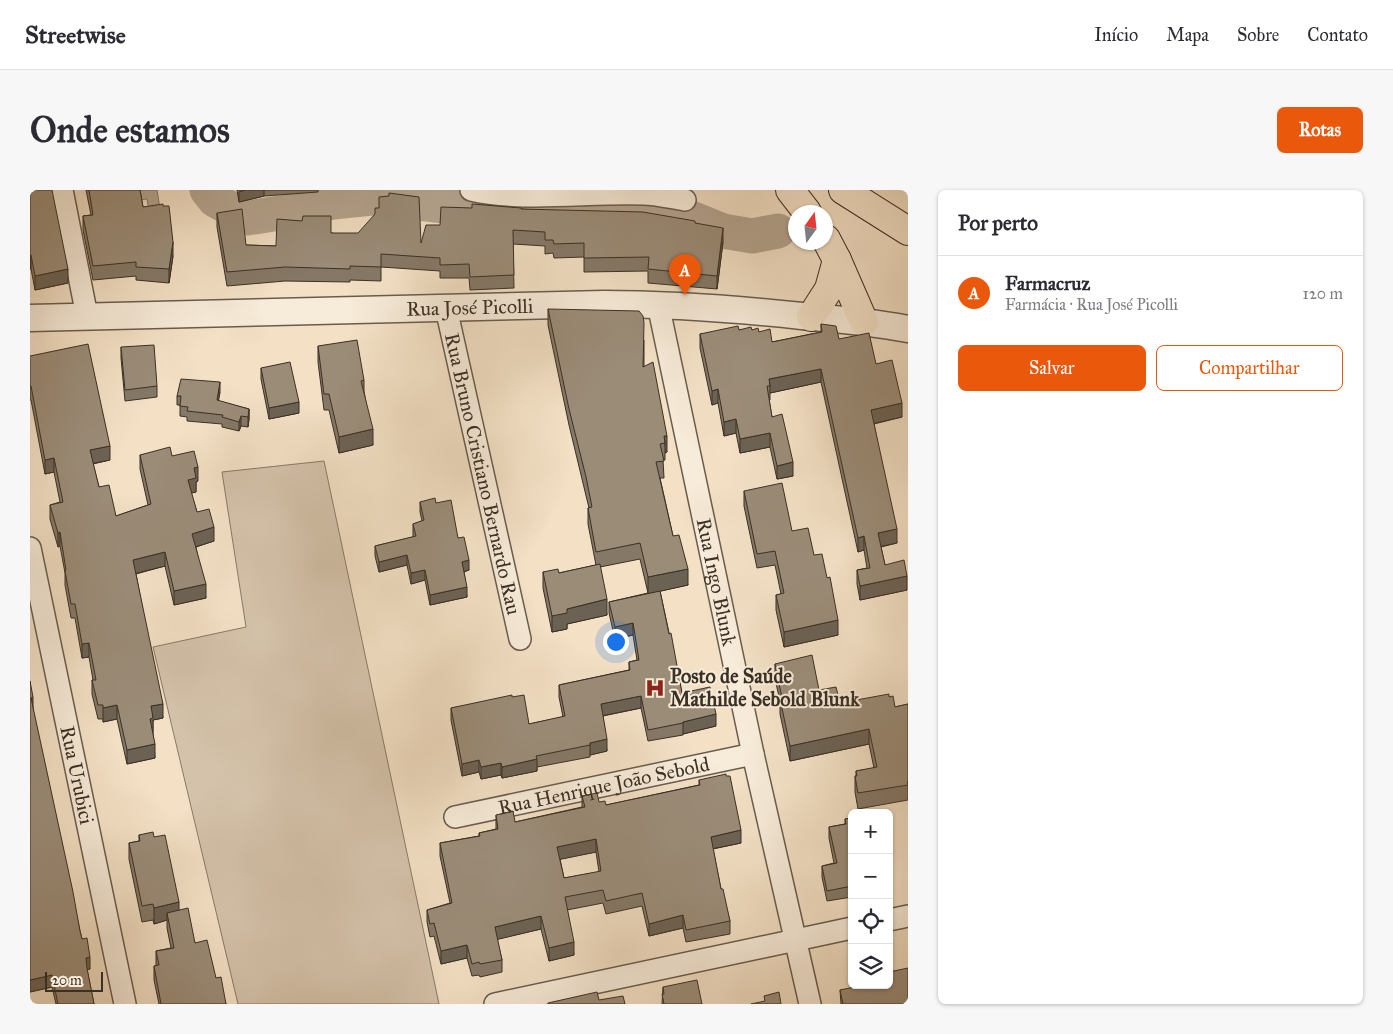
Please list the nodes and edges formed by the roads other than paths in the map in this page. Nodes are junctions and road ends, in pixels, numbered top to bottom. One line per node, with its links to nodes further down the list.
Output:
1 (62, 190): 12 (street)
2 (471, 190): 5 (street)
3 (790, 190): 6 (highway)
4 (843, 190): 7 (highway)
5 (685, 200)
6 (802, 205)
7 (908, 231)
8 (831, 250): 13 (highway)
9 (831, 250): 15 (highway)
10 (658, 304): 11 (street, Rua José Picolli); 13 (street, Rua José Picolli); 19 (street, Rua Ingo Blunk)
11 (446, 308): 12 (street, Rua José Picolli); 18 (street, Rua Bruno Cristiano Bernardo Rau)
12 (87, 316): 14 (street, Rua José Picolli)
13 (811, 316): 15 (street, Rua José Picolli)
14 (30, 318)
15 (864, 322): 16 (street, Rua José Picolli)
16 (908, 329)
17 (30, 548): 25 (street, Rua Urubici)
18 (520, 639)
19 (754, 754): 20 (street, Rua Henrique João Sebold); 24 (street, Rua Ingo Blunk)
20 (455, 817)
21 (908, 916): 22 (street)
22 (893, 919)
23 (848, 929): 24 (street)
24 (796, 940): 26 (street); 27 (street, Rua Ingo Blunk)
25 (125, 1004)
26 (495, 1004)
27 (810, 1004)

